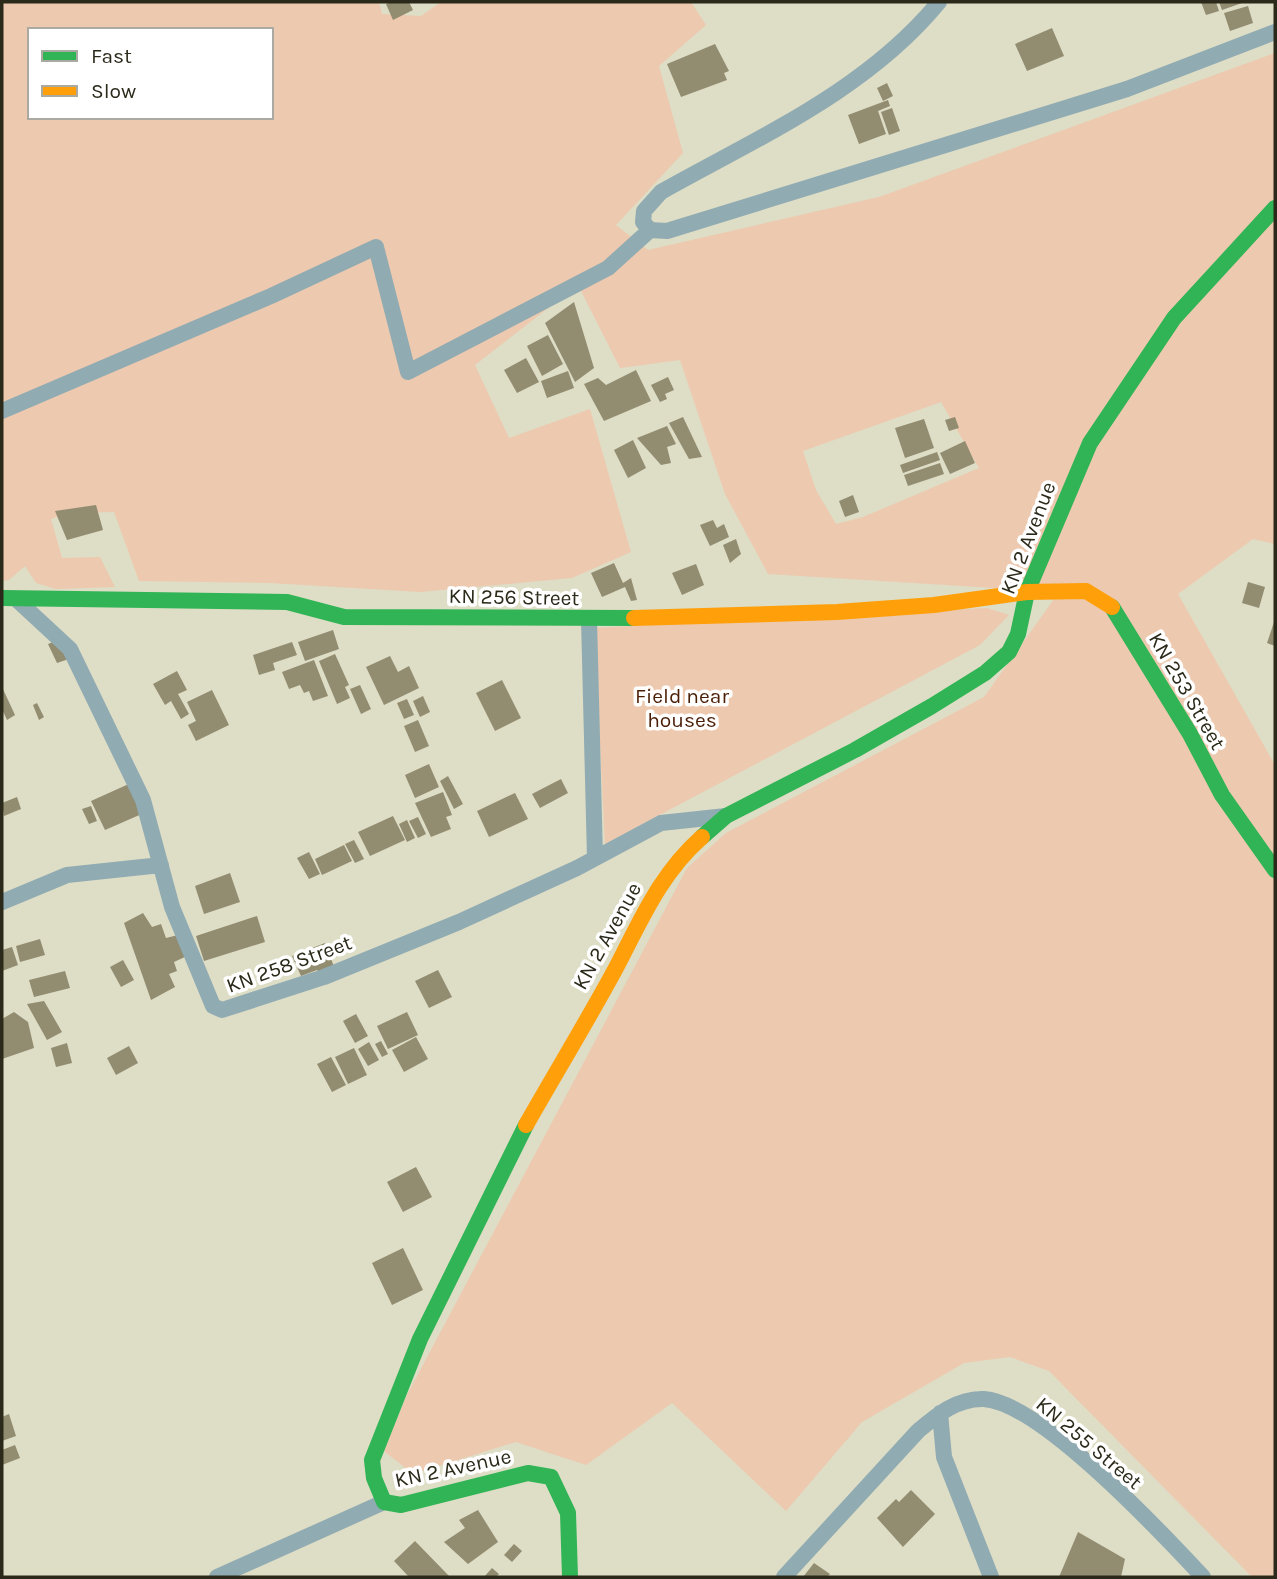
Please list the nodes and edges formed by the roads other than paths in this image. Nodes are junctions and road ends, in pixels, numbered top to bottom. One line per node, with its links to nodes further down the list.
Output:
1 (939, 2): 4 (street)
2 (1275, 32): 4 (street)
3 (1275, 208): 6 (main road, KN 2 Avenue)
4 (650, 230): 5 (street)
5 (2, 411)
6 (1027, 592): 8 (main road, KN 256 Street); 9 (main road, KN 2 Avenue); 12 (main road, KN 253 Street)
7 (9, 598): 8 (main road, KN 256 Street); 11 (street, KN 258 Street)
8 (589, 619): 10 (street)
9 (726, 816): 10 (street, KN 258 Street); 15 (main road, KN 2 Avenue)
10 (595, 858): 11 (street, KN 258 Street)
11 (161, 865): 13 (street)
12 (1275, 870)
13 (2, 902)
14 (940, 1413): 18 (street, KN 255 Street); 19 (street); 20 (street, KN 255 Street)
15 (384, 1502): 16 (street); 17 (main road, KN 2 Avenue)
16 (217, 1577)
17 (570, 1577)
18 (784, 1577)
19 (991, 1577)
20 (1203, 1577)

